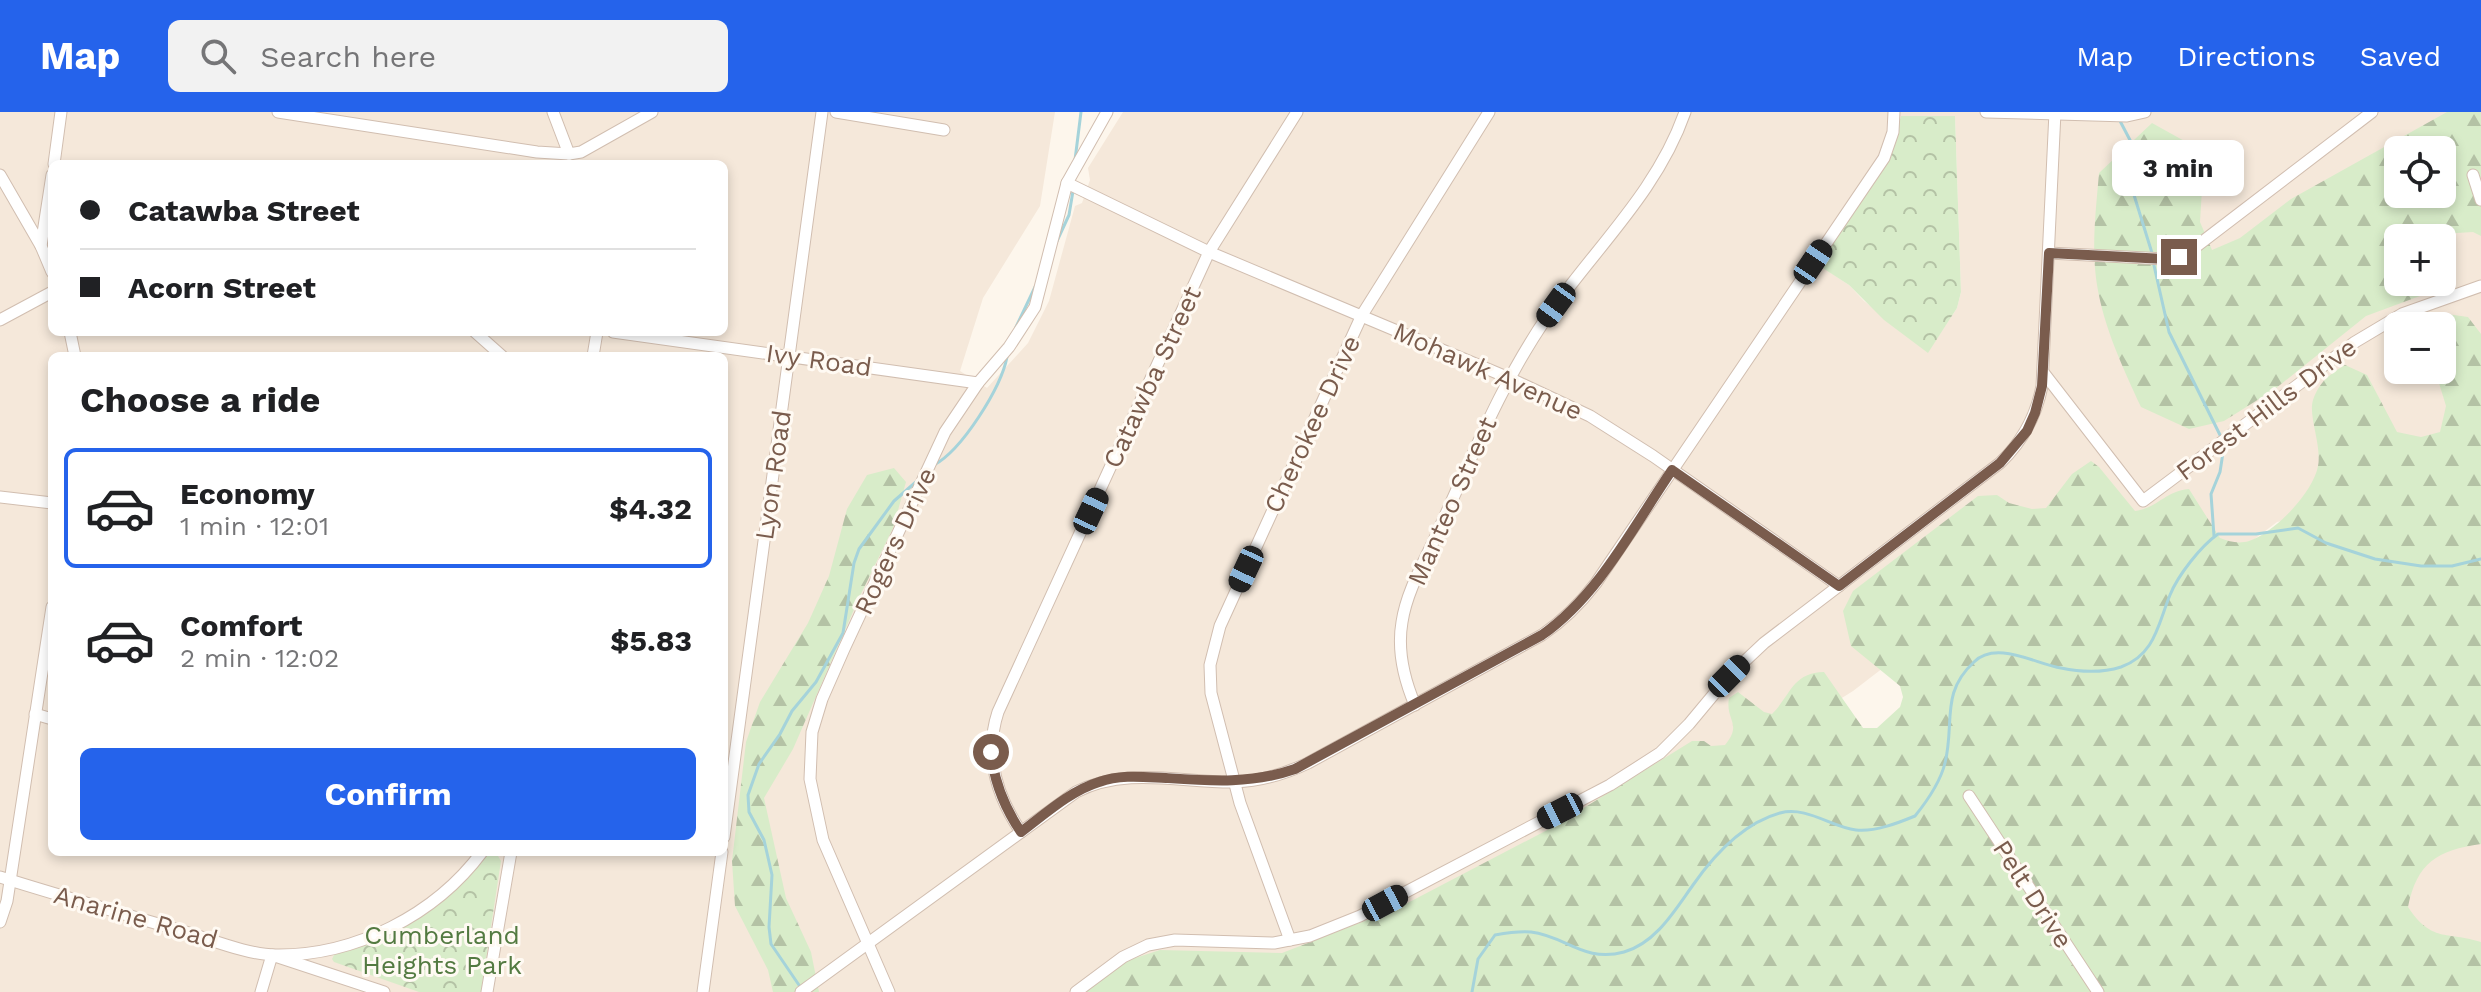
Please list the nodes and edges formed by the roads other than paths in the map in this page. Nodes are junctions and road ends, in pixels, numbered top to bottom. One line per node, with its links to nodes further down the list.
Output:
1 (61, 112): 18 (street)
2 (278, 112): 17 (street)
3 (553, 112): 17 (street)
4 (652, 112): 17 (street)
5 (822, 112): 35 (street, Lyon Road)
6 (836, 112): 16 (street)
7 (1107, 112): 21 (street, Rogers Drive)
8 (1297, 112): 25 (street, Catawba Street)
9 (1489, 112): 30 (street, Cherokee Drive)
10 (1685, 112): 37 (street, Manteo Street)
11 (1894, 112): 39 (street)
12 (1986, 112): 15 (street)
13 (2145, 112): 15 (street)
14 (2372, 112): 26 (street)
15 (2055, 113): 26 (street)
16 (944, 130)
17 (569, 154)
18 (55, 160)
19 (0, 175): 24 (street)
20 (2473, 175): 22 (street)
21 (1067, 183): 25 (street, Mohawk Avenue); 38 (street, Rogers Drive)
22 (2481, 200)
23 (48, 201): 24 (street)
24 (41, 246): 27 (street)
25 (1209, 252): 30 (street, Mohawk Avenue); 50 (street, Catawba Street)
26 (2049, 253): 36 (street)
27 (48, 263)
28 (2481, 286): 36 (street, Forest Hills Drive)
29 (48, 294): 31 (street)
30 (1362, 315): 37 (street, Mohawk Avenue); 47 (street, Cherokee Drive)
31 (0, 320)
32 (480, 336): 34 (street)
33 (642, 336): 35 (street, Ivy Road)
34 (498, 352)
35 (789, 356): 38 (street, Ivy Road); 49 (street, Lyon Road)
36 (2043, 372): 42 (street)
37 (1509, 378): 39 (street, Mohawk Avenue); 44 (street, Manteo Street)
38 (978, 383): 57 (street, Rogers Drive)
39 (1672, 470): 42 (street, Mohawk Avenue); 44 (street)
40 (0, 497): 41 (street)
41 (48, 503)
42 (1839, 586): 56 (street)
43 (48, 632): 45 (street)
44 (1415, 705): 47 (street)
45 (35, 714): 46 (street); 54 (street)
46 (48, 718)
47 (1234, 782): 50 (street); 56 (street, Cherokee Drive)
48 (1969, 796): 66 (street, Pelt Drive)
49 (728, 807)
50 (1021, 832): 57 (street)
51 (478, 856): 58 (street, Anarine Road)
52 (510, 856): 61 (street)
53 (721, 856): 62 (street)
54 (5, 878): 55 (street); 58 (street, Anarine Road)
55 (0, 922)
56 (1290, 940): 65 (street)
57 (867, 944): 63 (street); 64 (street, Rogers Drive)
58 (272, 955): 59 (street); 60 (street, Anarine Road)
59 (261, 992)
60 (384, 992)
61 (487, 992)
62 (703, 992)
63 (801, 992)
64 (889, 992)
65 (1076, 992)
66 (2098, 992)

